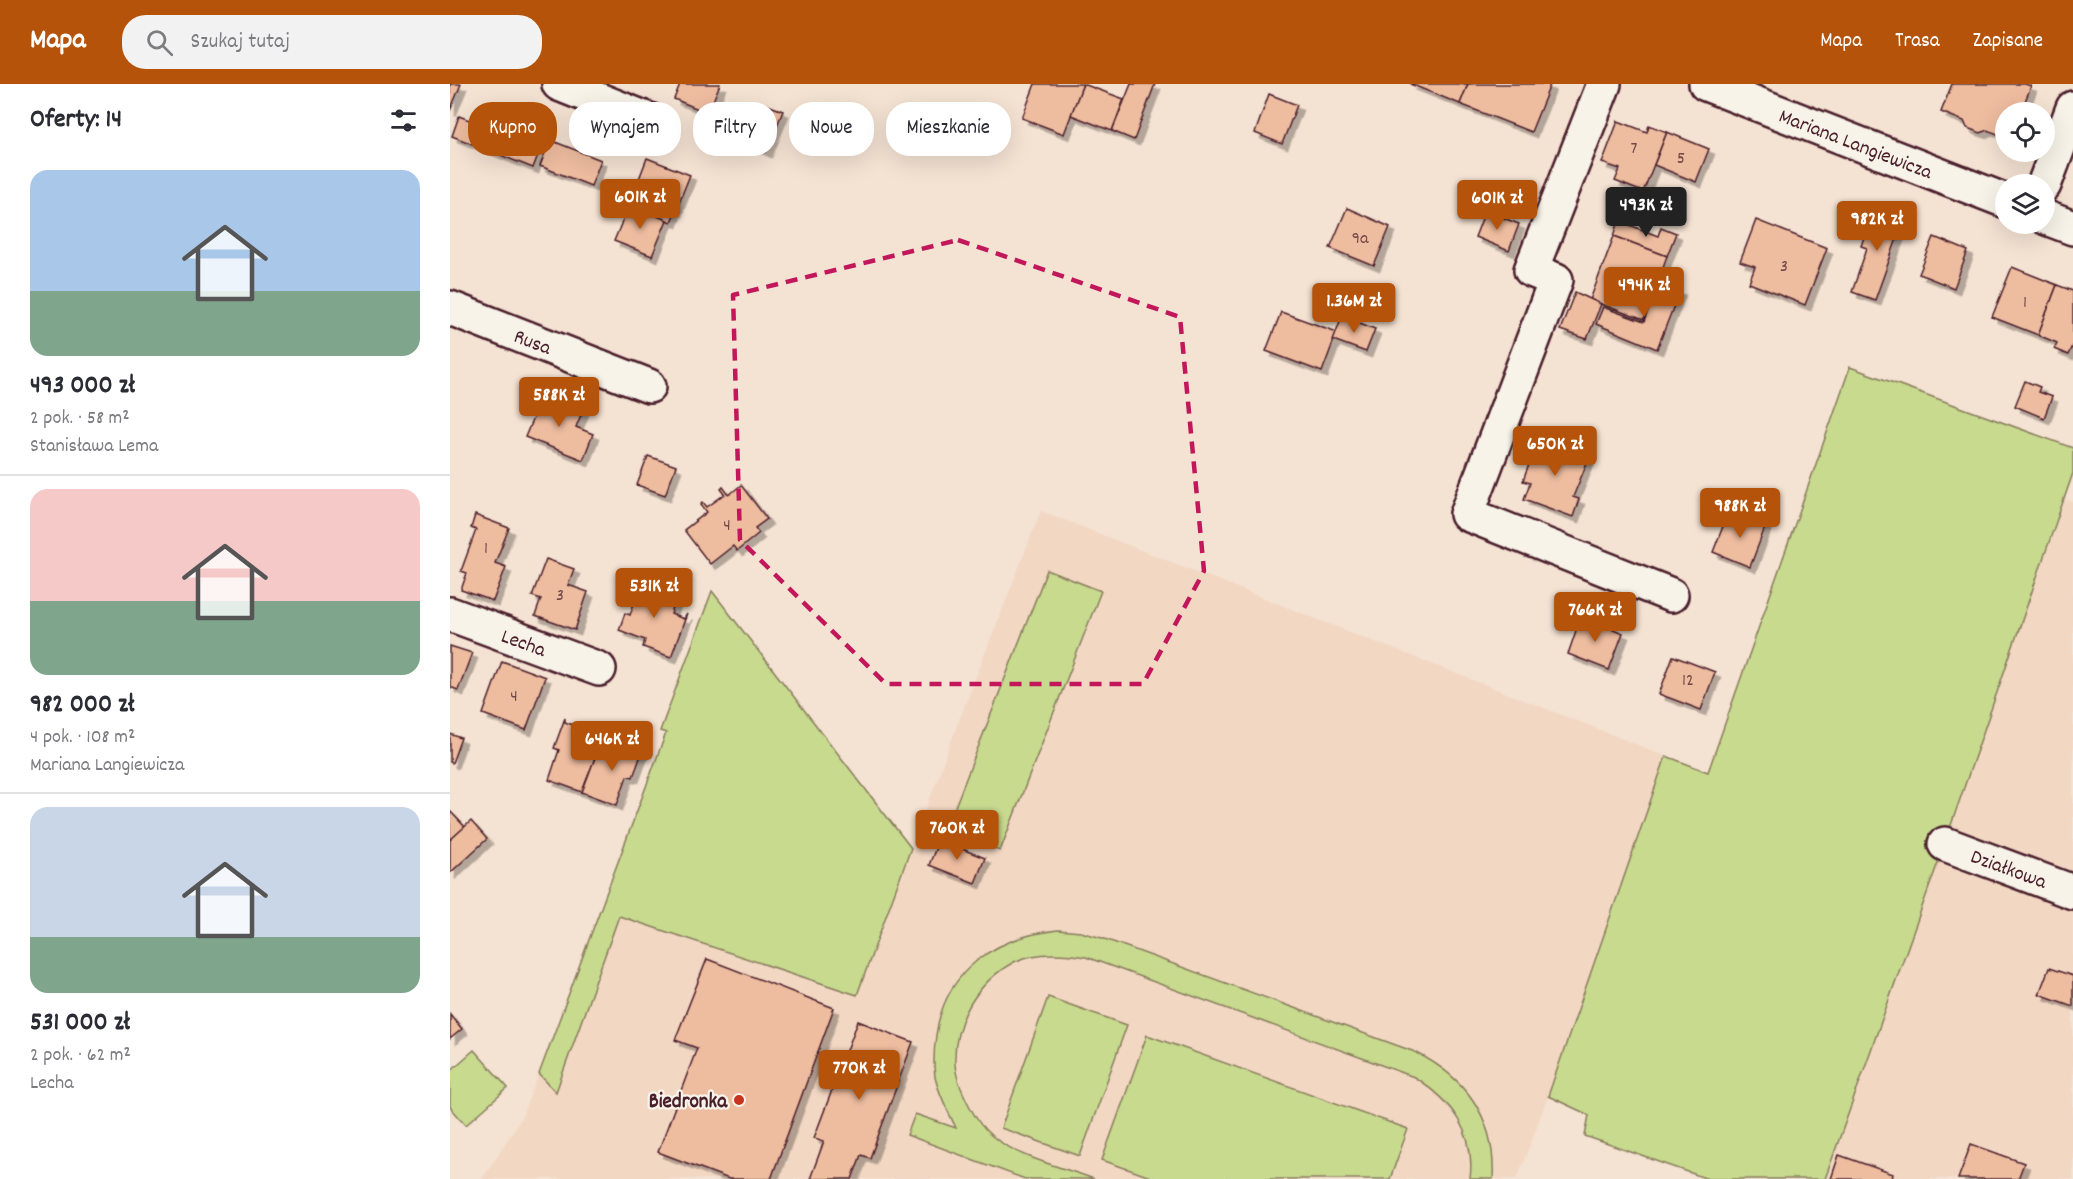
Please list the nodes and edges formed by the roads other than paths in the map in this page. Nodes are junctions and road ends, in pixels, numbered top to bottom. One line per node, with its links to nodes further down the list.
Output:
1 (559, 84): 4 (street)
2 (1604, 84): 12 (street)
3 (1706, 84): 7 (street, Mariana Langiewicza)
4 (604, 102)
5 (2073, 108): 6 (street)
6 (2048, 174)
7 (1995, 197)
8 (2055, 221): 9 (street)
9 (2073, 228)
10 (450, 308): 11 (street, Rusa)
11 (649, 386)
12 (1671, 595)
13 (450, 614): 14 (street, Lecha)
14 (599, 669)
15 (1945, 844): 16 (street, Działkowa)
16 (2073, 892)

